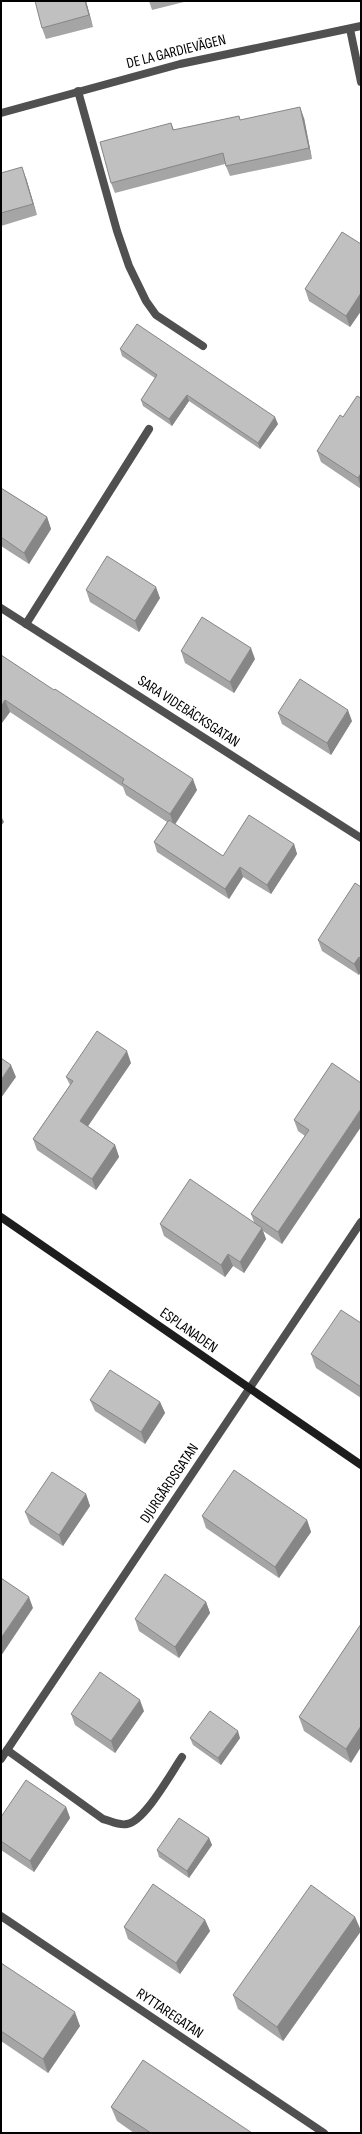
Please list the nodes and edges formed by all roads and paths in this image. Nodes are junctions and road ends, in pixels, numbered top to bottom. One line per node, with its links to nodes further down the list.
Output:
1 (361, 26): 2 (street, DE LA GARDIEVÄGEN)
2 (350, 29): 3 (street); 4 (street, DE LA GARDIEVÄGEN)
3 (361, 82)
4 (78, 91): 5 (street, DE LA GARDIEVÄGEN); 6 (street)
5 (1, 113)
6 (203, 346)
7 (149, 429): 9 (street)
8 (1, 608): 9 (street, SARA VIDEBÄCKSGATAN)
9 (26, 624): 10 (street, SARA VIDEBÄCKSGATAN)
10 (361, 838)
11 (1, 1217): 13 (street, ESPLANADEN)
12 (361, 1222): 13 (street, DJURGÅRDSGATAN)
13 (249, 1388): 14 (street, ESPLANADEN); 15 (street, DJURGÅRDSGATAN)
14 (361, 1465)
15 (7, 1750): 16 (street); 17 (street, DJURGÅRDSGATAN)
16 (182, 1757)
17 (1, 1759)
18 (1, 1916): 19 (street, RYTTAREGATAN)
19 (324, 2133)

